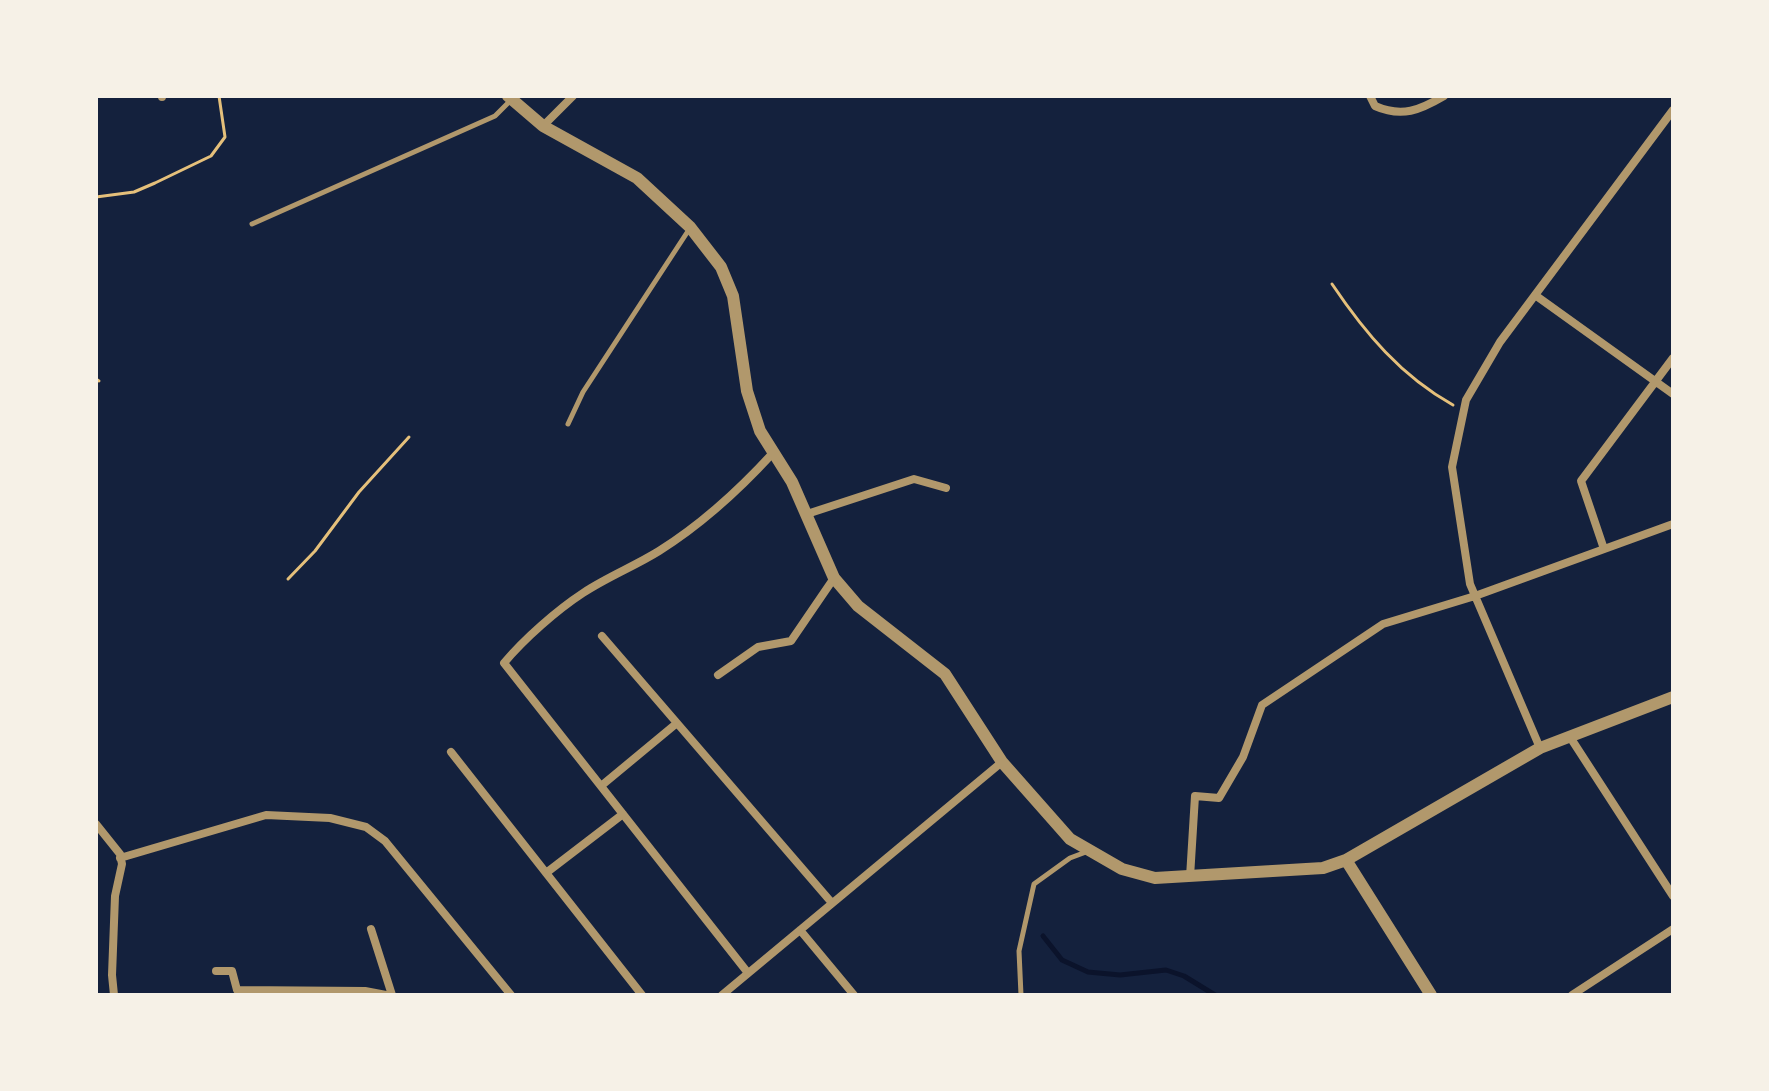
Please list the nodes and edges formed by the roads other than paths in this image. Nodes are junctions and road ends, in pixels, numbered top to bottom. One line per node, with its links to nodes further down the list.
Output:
1 (573, 96): 6 (street)
2 (1370, 96): 3 (street)
3 (1444, 96)
4 (509, 98): 6 (street); 7 (lane)
5 (1673, 110): 9 (street)
6 (543, 126): 8 (street)
7 (252, 224)
8 (690, 227): 13 (lane); 14 (street)
9 (1535, 295): 11 (street); 20 (street)
10 (1673, 358): 11 (street)
11 (1655, 382): 12 (street); 18 (street)
12 (1673, 394)
13 (568, 424)
14 (772, 454): 16 (street); 29 (street)
15 (946, 488): 16 (street)
16 (807, 514): 19 (street)
17 (1673, 524): 18 (street)
18 (1604, 549): 20 (street)
19 (834, 578): 22 (street); 28 (street)
20 (1475, 596): 26 (street); 36 (street)
21 (602, 636): 24 (street)
22 (718, 675)
23 (1673, 697): 25 (street)
24 (677, 723): 29 (street); 38 (street)
25 (1570, 737): 26 (street); 37 (street)
26 (1540, 748): 34 (street)
27 (451, 752): 35 (street)
28 (1002, 762): 32 (street); 38 (street)
29 (601, 786): 30 (street)
30 (623, 814): 35 (street); 43 (street)
31 (96, 824): 33 (street)
32 (1088, 851): 36 (street); 51 (lane)
33 (120, 858): 44 (street); 47 (street)
34 (1346, 860): 36 (street); 52 (street)
35 (546, 873): 48 (street)
36 (1190, 877)
37 (1673, 896)
38 (832, 903): 41 (street)
39 (371, 929): 46 (street)
40 (1673, 929): 53 (street)
41 (800, 930): 43 (street); 50 (street)
42 (216, 971): 45 (street)
43 (748, 973): 49 (street)
44 (114, 995)
45 (386, 995)
46 (392, 995)
47 (511, 995)
48 (642, 995)
49 (722, 995)
50 (854, 995)
51 (1021, 995)
52 (1431, 995)
53 (1572, 995)

